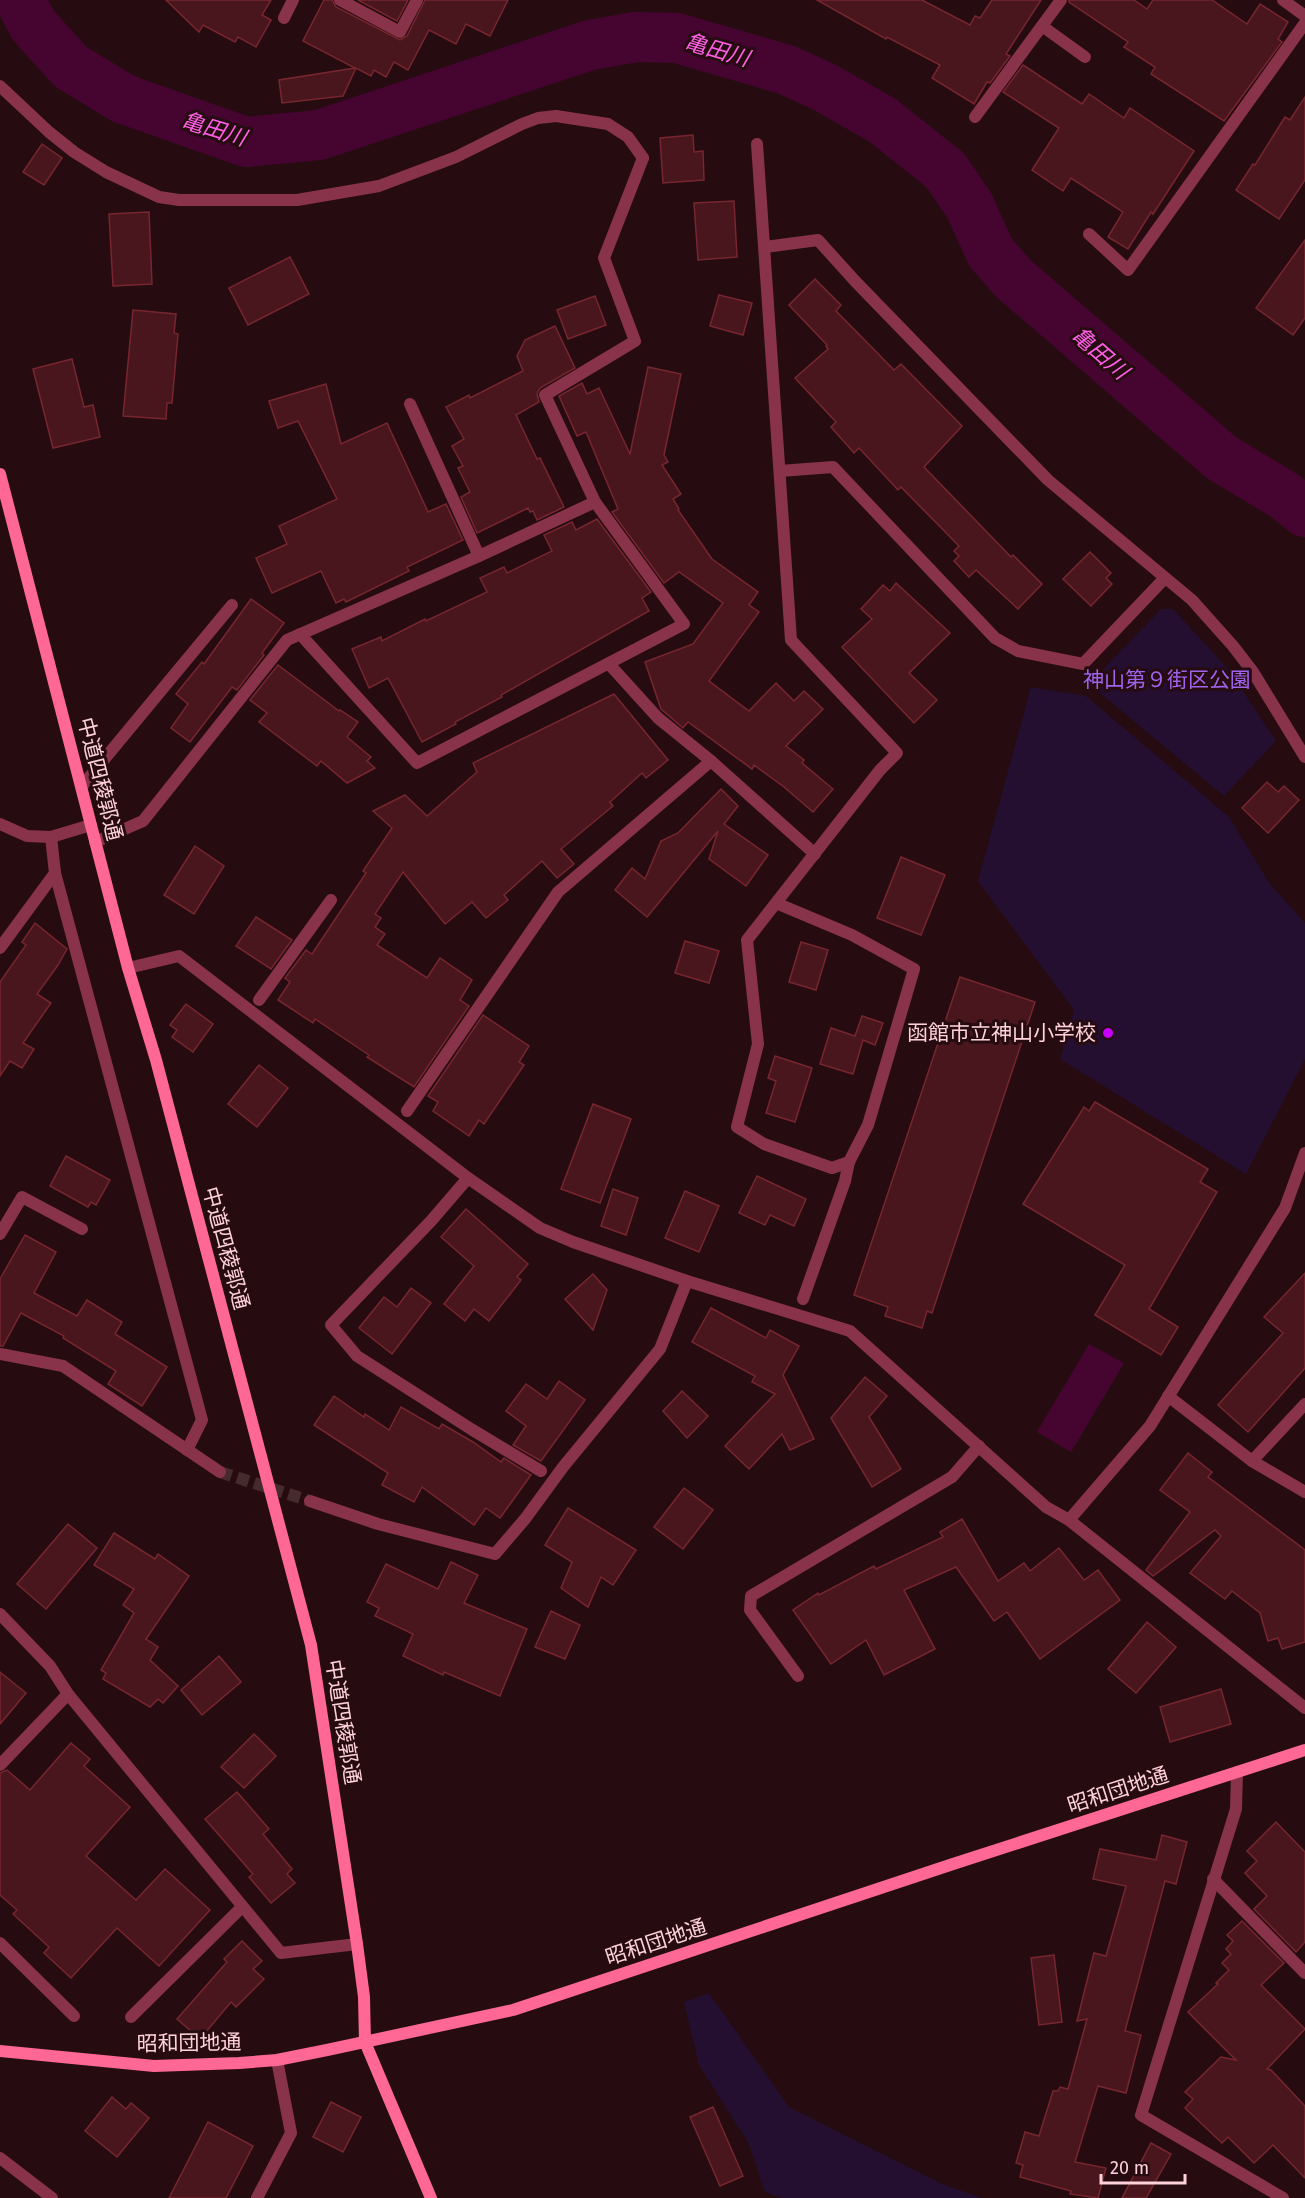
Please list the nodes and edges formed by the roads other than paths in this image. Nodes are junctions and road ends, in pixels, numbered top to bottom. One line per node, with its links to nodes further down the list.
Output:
1 (293, 0): 7 (street)
2 (340, 0): 3 (street)
3 (417, 0)
4 (1061, 0): 9 (street)
5 (1283, 0): 6 (street)
6 (1305, 16)
7 (284, 18)
8 (1305, 23): 14 (street)
9 (1042, 26): 10 (street); 12 (street)
10 (1085, 57)
11 (0, 86): 20 (street)
12 (975, 117)
13 (757, 144): 15 (street)
14 (1089, 234)
15 (765, 247): 17 (street); 22 (street)
16 (410, 404): 21 (street)
17 (780, 471): 22 (street); 33 (street)
18 (0, 474): 19 (street, 中道四稜郭通)
19 (3, 498): 28 (street, 中道四稜郭通)
20 (595, 502): 21 (street); 25 (street)
21 (479, 556): 24 (street)
22 (1164, 579): 26 (street)
23 (231, 605): 28 (street)
24 (300, 634): 25 (street); 32 (street)
25 (609, 664): 27 (street)
26 (1305, 757)
27 (711, 761): 33 (street); 40 (street)
28 (82, 786): 30 (street, 中道四稜郭通)
29 (0, 824): 31 (street)
30 (91, 825): 31 (street); 32 (street, 中道四稜郭通)
31 (51, 837): 34 (street)
32 (95, 842): 38 (street, 中道四稜郭通)
33 (815, 854): 36 (street)
34 (56, 873): 37 (street); 52 (street)
35 (331, 900): 39 (street)
36 (776, 903): 42 (street); 42 (street)
37 (0, 948)
38 (128, 968): 43 (street); 68 (street, 中道四稜郭通)
39 (259, 1000)
40 (407, 1111)
41 (1305, 1153): 49 (street)
42 (849, 1162): 47 (street)
43 (468, 1178): 46 (street); 54 (street)
44 (82, 1228): 45 (street)
45 (1, 1231)
46 (687, 1281): 51 (street); 57 (street)
47 (803, 1299)
48 (0, 1354): 52 (street)
49 (1168, 1396): 53 (street); 58 (street)
50 (1305, 1404): 53 (street)
51 (979, 1446): 58 (street); 60 (street)
52 (187, 1450): 55 (street)
53 (1252, 1461): 56 (street)
54 (541, 1471)
55 (220, 1472)
56 (1305, 1492)
57 (310, 1501)
58 (1069, 1520): 62 (street)
59 (0, 1614): 61 (street)
60 (798, 1676)
61 (68, 1694): 64 (street); 67 (street)
62 (1305, 1708)
63 (1305, 1750): 65 (street, 昭和団地通)
64 (0, 1765)
65 (1237, 1772): 66 (street); 73 (street, 昭和団地通)
66 (1213, 1879): 70 (street); 80 (street)
67 (242, 1907): 68 (street); 72 (street)
68 (357, 1944): 73 (street, 中道四稜郭通)
69 (3, 1950): 71 (street)
70 (1305, 1973)
71 (74, 2016)
72 (131, 2017)
73 (365, 2042): 75 (street, 昭和団地通); 79 (street)
74 (0, 2051): 75 (street, 昭和団地通)
75 (277, 2060): 78 (street)
76 (0, 2158): 77 (street)
77 (52, 2198)
78 (257, 2198)
79 (431, 2198)
80 (1283, 2198)

